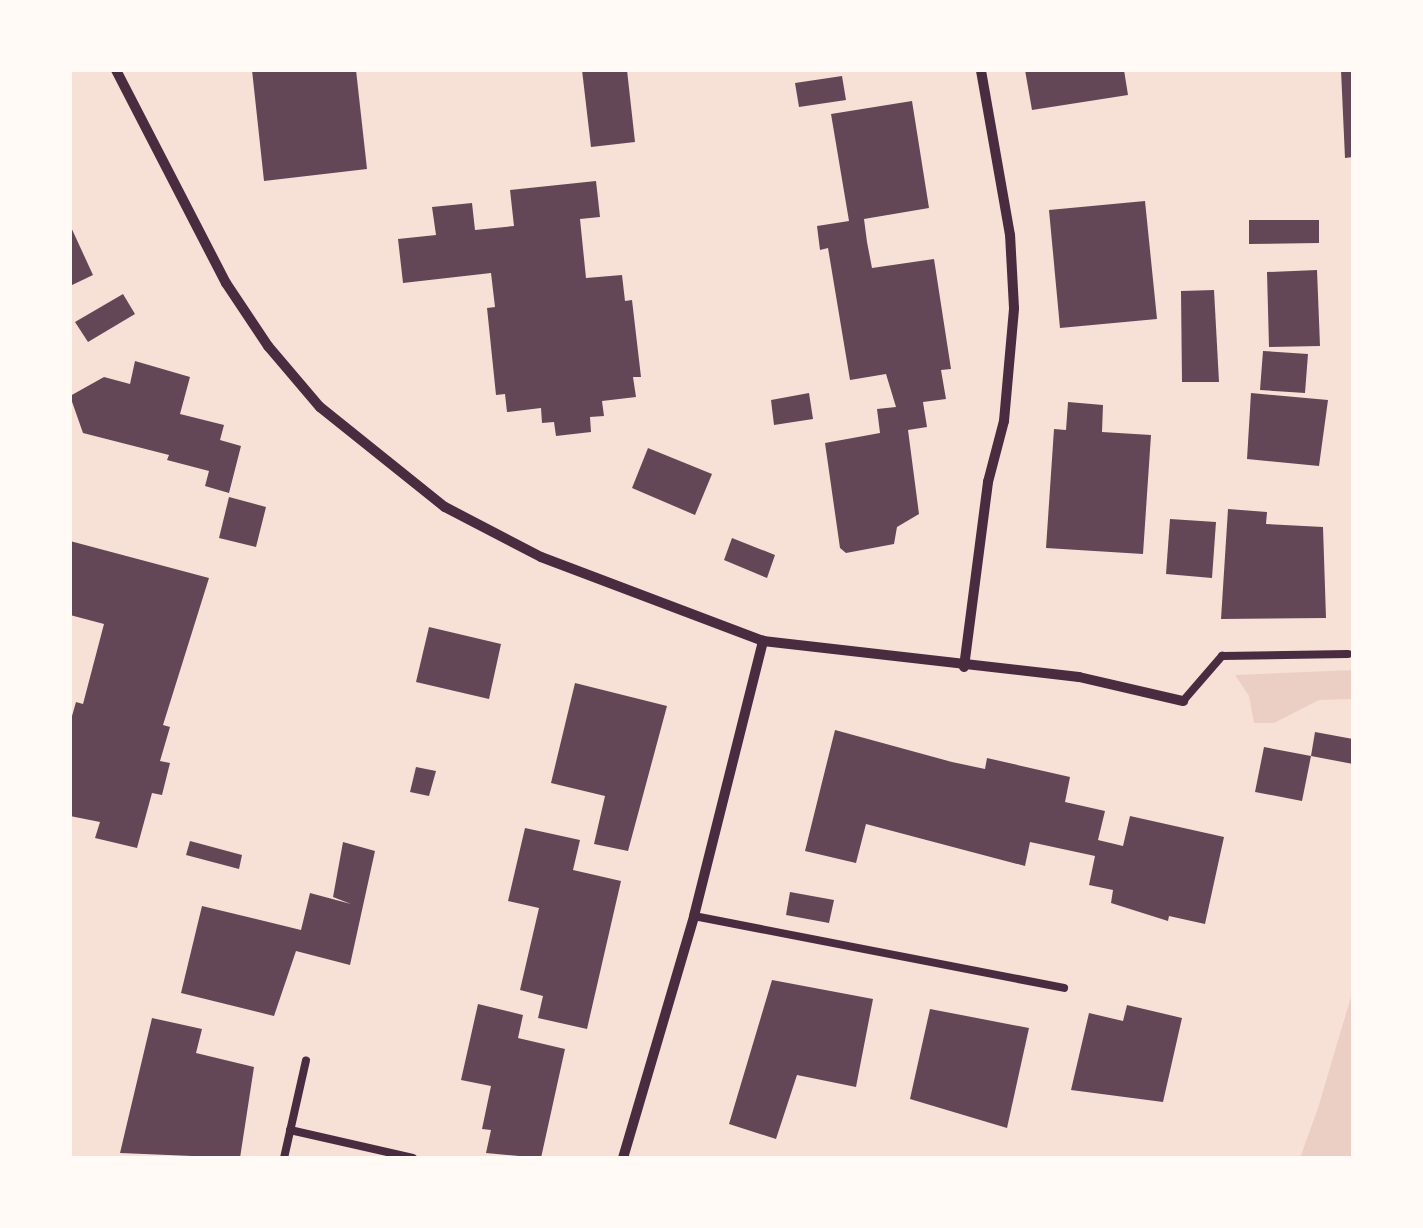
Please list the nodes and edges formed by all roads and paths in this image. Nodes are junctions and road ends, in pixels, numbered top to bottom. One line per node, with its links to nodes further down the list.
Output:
1 (116, 70): 3 (street)
2 (981, 70): 5 (street)
3 (763, 641): 5 (street); 7 (street)
4 (1348, 654): 6 (lane)
5 (964, 666): 6 (street)
6 (1183, 701)
7 (694, 916): 8 (lane); 13 (street)
8 (1064, 988)
9 (306, 1060): 10 (lane)
10 (290, 1130): 11 (lane); 12 (lane)
11 (284, 1158)
12 (413, 1158)
13 (623, 1158)

